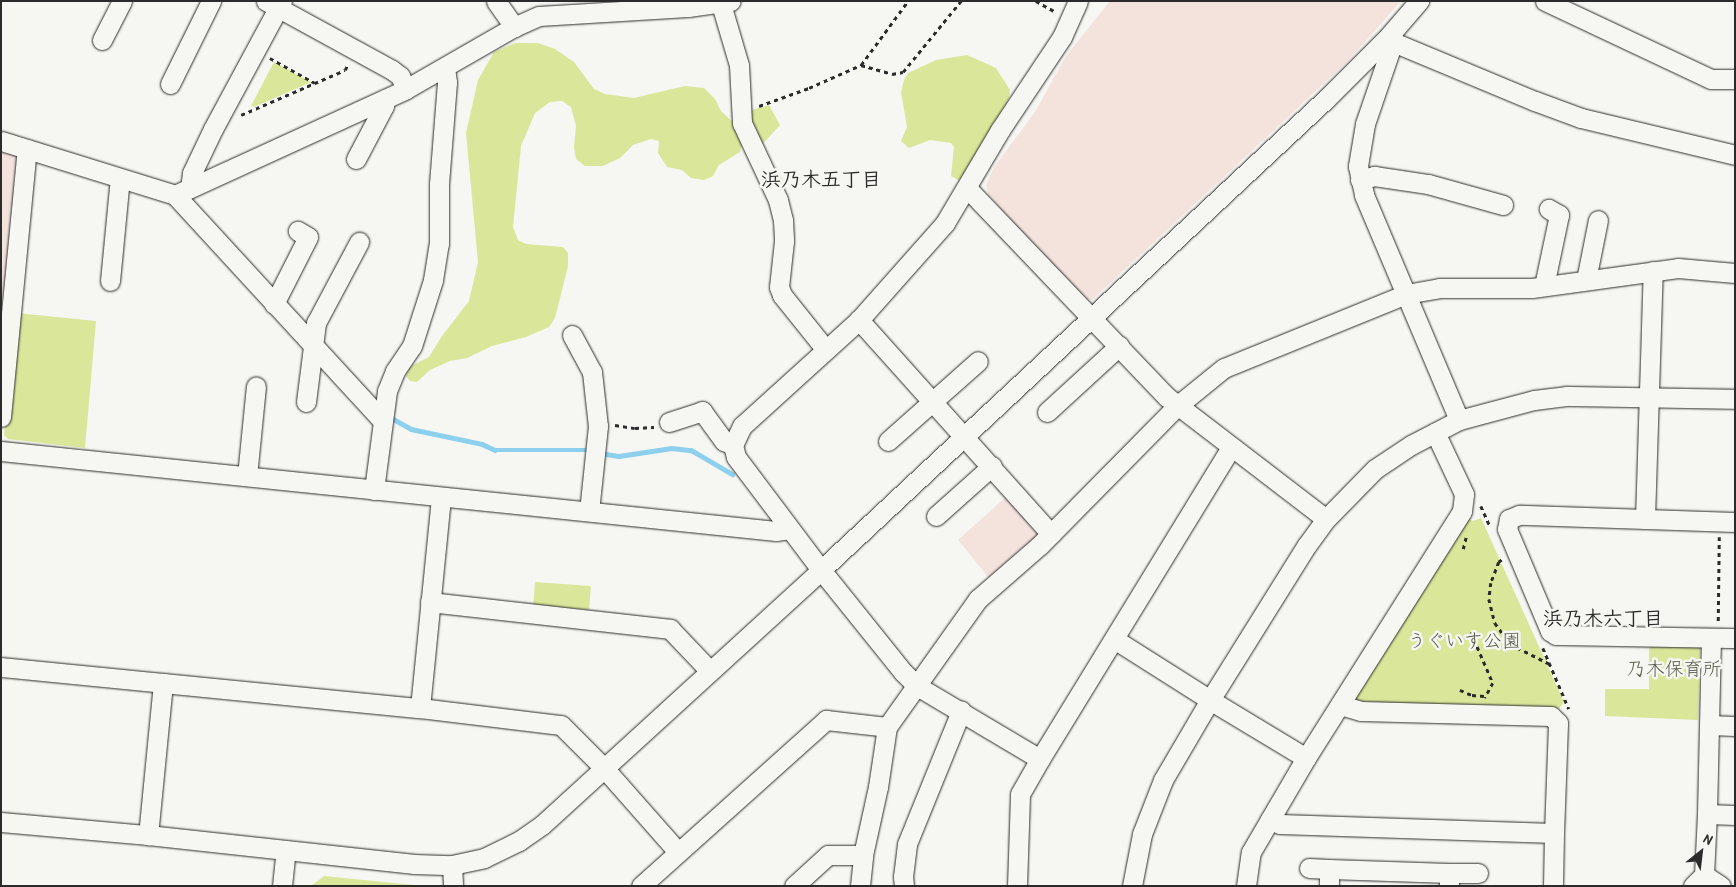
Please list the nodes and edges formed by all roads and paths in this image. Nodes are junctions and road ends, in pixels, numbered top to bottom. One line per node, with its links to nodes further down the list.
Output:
1 (122, 1): 15 (street)
2 (211, 1): 22 (street)
3 (496, 1): 13 (street)
4 (908, 1): 18 (path)
5 (961, 1): 18 (path)
6 (1036, 1): 12 (path)
7 (1078, 1): 12 (street)
8 (1419, 1): 14 (street)
9 (1544, 1): 20 (street)
10 (728, 2): 13 (street); 25 (street)
11 (275, 3): 16 (street); 17 (street)
12 (1070, 19): 33 (street)
13 (514, 27): 19 (street)
14 (1390, 39): 29 (street); 32 (street); 47 (street)
15 (102, 40)
16 (256, 50): 21 (path); 26 (street)
17 (356, 50): 21 (path); 23 (street)
18 (861, 65): 25 (path)
19 (445, 68): 23 (street); 62 (street)
20 (1735, 79)
21 (315, 83): 26 (path)
22 (170, 84)
23 (406, 89): 24 (street)
24 (384, 99): 30 (street); 34 (street)
25 (743, 110): 52 (street)
26 (219, 117): 34 (street)
27 (1, 141): 28 (street)
28 (27, 149): 31 (street); 61 (street)
29 (1735, 156)
30 (356, 159)
31 (120, 178): 34 (street); 43 (street)
32 (1360, 180): 35 (street); 45 (street)
33 (967, 188): 47 (street); 48 (street)
34 (182, 192): 46 (street)
35 (1503, 205)
36 (1549, 209): 44 (street)
37 (1598, 220): 42 (street)
38 (309, 237): 46 (street)
39 (359, 242): 50 (street)
40 (1653, 271): 41 (street); 42 (street); 55 (street)
41 (1735, 273)
42 (1586, 280): 44 (street)
43 (110, 281)
44 (1544, 286): 45 (street)
45 (1406, 294): 59 (street); 63 (street)
46 (276, 300): 50 (street)
47 (1091, 316): 51 (street); 67 (street)
48 (859, 320): 52 (street); 57 (street)
49 (572, 335): 65 (street)
50 (313, 339): 58 (street); 62 (street)
51 (1119, 346): 59 (street); 60 (street)
52 (826, 350): 69 (street)
53 (978, 361): 57 (street)
54 (256, 386): 73 (street)
55 (1648, 397): 56 (street); 63 (street); 80 (street)
56 (1735, 399)
57 (933, 401): 67 (street); 68 (street)
58 (306, 402)
59 (1177, 406): 70 (street); 84 (street)
60 (1046, 412)
61 (1, 417)
62 (382, 420): 74 (street)
63 (1459, 420): 66 (street)
64 (669, 422): 65 (path); 69 (street)
65 (598, 426): 77 (street)
66 (1435, 432): 79 (street); 100 (street)
67 (965, 436): 72 (street); 86 (street)
68 (888, 441)
69 (733, 445): 82 (street)
70 (1231, 447): 79 (street); 90 (street)
71 (1, 451): 73 (street)
72 (992, 466): 78 (street); 84 (street)
73 (247, 476): 74 (street)
74 (374, 490): 75 (street)
75 (441, 497): 77 (street); 87 (street)
76 (1477, 498): 83 (path)
77 (588, 511): 82 (street)
78 (936, 516)
79 (1326, 519): 99 (street)
80 (1645, 519): 81 (street); 89 (street)
81 (1727, 522): 89 (path)
82 (790, 529): 86 (street)
83 (1492, 532)
84 (1052, 534): 96 (street)
85 (1504, 559): 92 (path)
86 (821, 570): 94 (street); 96 (street)
87 (430, 602): 94 (street); 101 (street)
88 (1471, 632): 98 (path)
89 (1721, 638): 105 (street)
90 (1114, 639): 99 (street); 109 (street)
91 (1542, 646): 92 (path)
92 (1550, 664): 104 (path)
93 (1, 667): 95 (street)
94 (710, 672): 110 (street)
95 (163, 683): 101 (street); 116 (street)
96 (917, 686): 102 (street); 107 (street)
97 (1460, 690): 98 (path)
98 (1485, 696): 103 (path)
99 (1210, 700): 108 (street); 133 (street)
100 (1340, 705): 103 (street); 108 (street)
101 (420, 708): 110 (street)
102 (961, 711): 109 (street); 131 (street)
103 (1487, 715): 115 (street)
104 (1571, 716)
105 (1709, 725): 106 (street); 111 (street)
106 (1735, 726)
107 (887, 727): 118 (street); 119 (street)
108 (1306, 758): 113 (street)
109 (1040, 759): 132 (street)
110 (604, 768): 118 (street); 120 (street)
111 (1707, 814): 112 (street); 125 (street)
112 (1735, 815)
113 (1270, 819): 115 (street); 134 (street)
114 (1, 822): 116 (street)
115 (1554, 834): 135 (street)
116 (148, 835): 117 (street)
117 (286, 850): 120 (street); 126 (street)
118 (678, 852): 128 (street)
119 (863, 855): 129 (street); 130 (street)
120 (452, 865): 127 (street)
121 (1309, 868): 123 (street)
122 (1478, 873): 124 (street)
123 (1329, 877): 124 (street)
124 (1449, 879)
125 (1699, 881): 136 (street)
126 (282, 886)
127 (453, 886)
128 (641, 886)
129 (794, 886)
130 (860, 886)
131 (904, 886)
132 (1017, 886)
133 (1132, 886)
134 (1246, 886)
135 (1553, 886)
136 (1720, 886)

